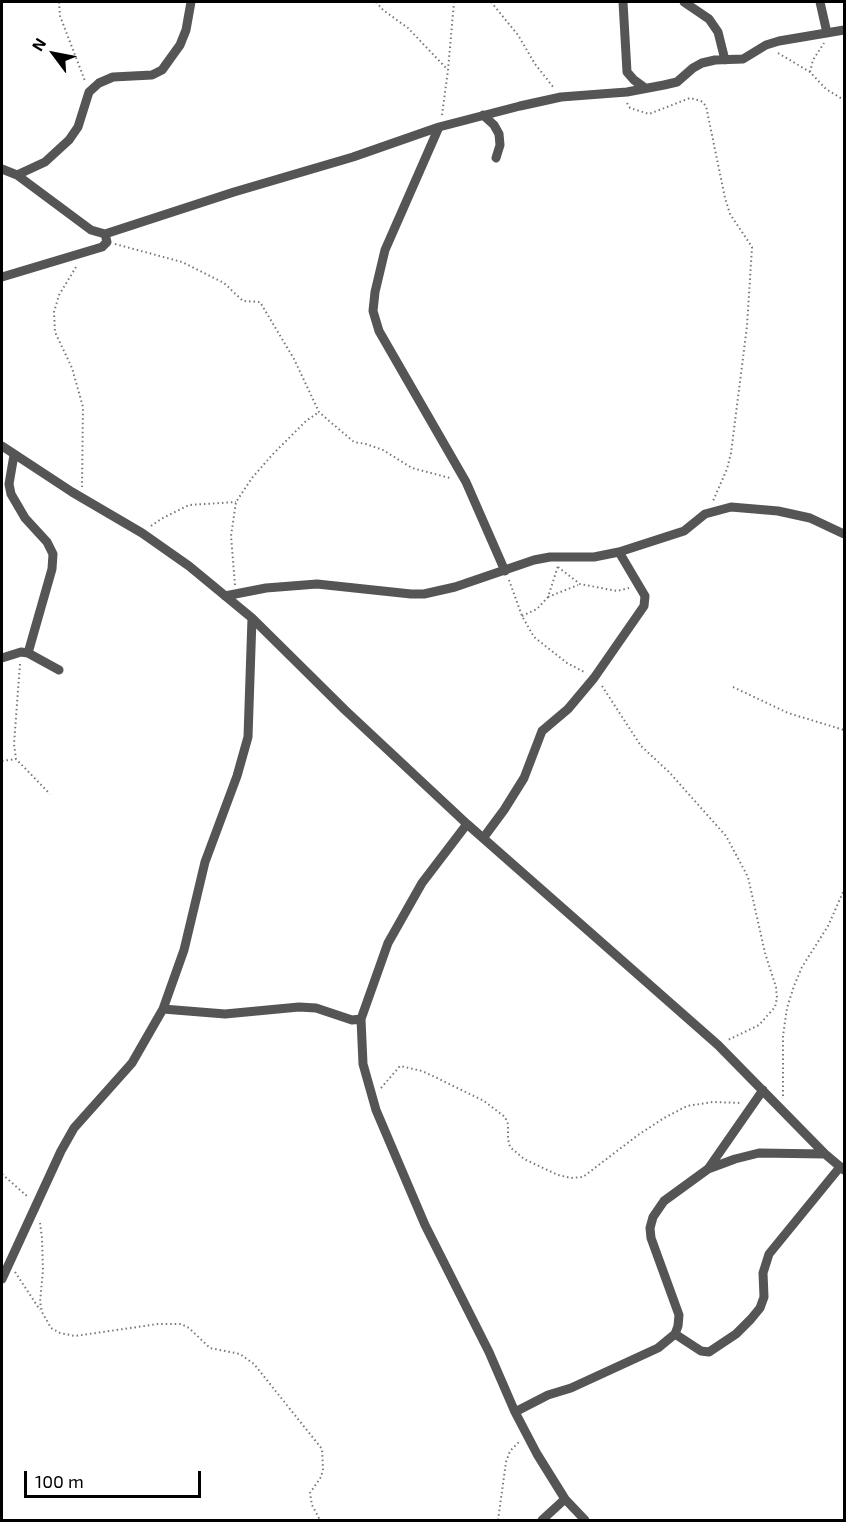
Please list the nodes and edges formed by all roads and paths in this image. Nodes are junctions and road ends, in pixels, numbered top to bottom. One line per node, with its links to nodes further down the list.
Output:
1 (59, 2): 15 (path)
2 (191, 2): 15 (street)
3 (376, 2): 12 (path)
4 (454, 2): 12 (path)
5 (491, 2): 17 (path)
6 (623, 2): 14 (street)
7 (684, 2): 11 (street)
8 (820, 2): 9 (street)
9 (835, 32): 10 (street); 13 (path)
10 (766, 45): 11 (street); 13 (path)
11 (724, 60): 14 (street)
12 (448, 70): 20 (path)
13 (810, 72): 18 (path)
14 (645, 88): 16 (street)
15 (89, 92): 23 (street)
16 (627, 92): 17 (street); 33 (path)
17 (561, 98): 19 (street)
18 (844, 100)
19 (483, 116): 20 (street); 21 (street)
20 (439, 127): 24 (street); 30 (street)
21 (496, 158)
22 (2, 169): 23 (street)
23 (17, 175): 24 (street)
24 (106, 238): 25 (street); 27 (path)
25 (84, 254): 26 (street); 31 (path)
26 (2, 277)
27 (319, 412): 30 (path); 32 (path)
28 (2, 446): 29 (street)
29 (14, 455): 31 (street); 46 (street)
30 (466, 482): 38 (street)
31 (82, 498): 34 (street)
32 (236, 502): 34 (path); 41 (path)
33 (705, 514): 35 (street); 36 (street)
34 (142, 533): 42 (street)
35 (844, 534)
36 (619, 552): 37 (street); 40 (street)
37 (559, 562): 38 (street); 39 (path); 43 (path)
38 (506, 571): 41 (street); 44 (path)
39 (580, 584): 40 (path); 43 (path)
40 (640, 585): 49 (street)
41 (237, 594): 42 (street)
42 (225, 596): 45 (street)
43 (548, 597): 44 (path)
44 (522, 616): 49 (path)
45 (252, 618): 55 (street); 58 (street)
46 (24, 652): 47 (street); 48 (street); 52 (path)
47 (2, 658)
48 (59, 670)
49 (594, 678): 56 (street); 60 (path)
50 (733, 687): 51 (path)
51 (844, 730)
52 (16, 759): 53 (path); 54 (path)
53 (2, 761)
54 (50, 794)
55 (467, 824): 56 (street); 59 (street)
56 (484, 837): 60 (street)
57 (844, 890): 64 (path)
58 (163, 1009): 59 (street); 69 (street)
59 (361, 1019): 62 (street)
60 (717, 1045): 61 (street)
61 (763, 1090): 63 (street); 64 (street)
62 (372, 1098): 63 (path); 74 (street)
63 (754, 1104): 67 (street)
64 (783, 1111): 65 (street)
65 (825, 1154): 66 (street); 67 (street)
66 (842, 1168): 73 (street)
67 (708, 1169): 73 (street)
68 (2, 1174): 69 (path)
69 (36, 1204): 70 (street); 72 (path)
70 (9, 1262): 71 (street); 72 (path)
71 (2, 1279)
72 (42, 1312): 77 (path)
73 (675, 1334): 74 (street)
74 (515, 1412): 75 (street)
75 (528, 1435): 76 (street); 78 (path)
76 (565, 1499): 79 (street); 80 (street)
77 (320, 1521)
78 (498, 1521)
79 (542, 1521)
80 (585, 1521)

